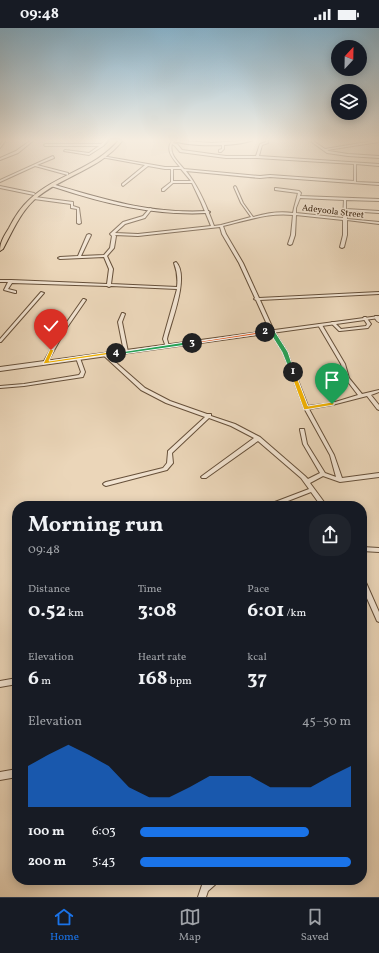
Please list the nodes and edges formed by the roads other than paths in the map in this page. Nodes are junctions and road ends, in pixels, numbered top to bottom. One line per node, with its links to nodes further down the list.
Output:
1 (57, 181): 15 (highway)
2 (60, 181): 9 (highway)
3 (128, 181): 10 (street)
4 (335, 181): 7 (street)
5 (172, 182): 6 (street); 14 (street)
6 (192, 182): 21 (street)
7 (355, 182): 8 (street)
8 (379, 184)
9 (52, 185): 15 (highway); 19 (main road)
10 (123, 185)
11 (0, 187): 15 (street)
12 (235, 187): 24 (street)
13 (276, 189): 16 (street)
14 (163, 190)
15 (34, 196): 26 (street); 32 (highway); 35 (highway)
16 (299, 197): 17 (street); 23 (street)
17 (345, 199): 18 (street); 20 (street)
18 (379, 200)
19 (151, 209): 21 (main road); 30 (street)
20 (345, 210): 22 (street); 25 (street)
21 (208, 212): 28 (street)
22 (379, 212)
23 (295, 214): 24 (street, Adeyoola Street); 25 (street, Adeyoola Street); 33 (street)
24 (252, 217): 29 (street, Adeyoola Street)
25 (345, 220): 27 (street, Adeyoola Street); 34 (street)
26 (79, 223)
27 (379, 223)
28 (212, 226): 29 (street, Adeyoola Street); 30 (street, Adeyoola Street)
29 (221, 226): 47 (street)
30 (112, 234): 37 (street)
31 (89, 235): 36 (street)
32 (0, 239)
33 (290, 244)
34 (342, 247)
35 (0, 249)
36 (79, 256): 37 (street); 38 (street)
37 (105, 256): 42 (street)
38 (60, 258)
39 (176, 263): 43 (street)
40 (0, 280): 41 (street)
41 (11, 281): 42 (street); 44 (street)
42 (109, 286): 43 (street)
43 (178, 288): 56 (street)
44 (15, 292)
45 (42, 293): 55 (street)
46 (379, 293): 47 (street)
47 (256, 299): 54 (street)
48 (84, 300): 60 (street)
49 (123, 314): 57 (street)
50 (365, 318): 51 (street); 52 (street); 52 (street)
51 (378, 318)
52 (333, 323): 53 (street)
53 (320, 325): 54 (street); 65 (street)
54 (272, 332): 56 (street); 66 (street)
55 (0, 342)
56 (167, 346): 57 (street)
57 (126, 352): 58 (street)
58 (104, 354): 59 (street); 68 (street)
59 (78, 358): 60 (street); 62 (street)
60 (45, 363): 61 (street)
61 (0, 369)
62 (0, 387)
63 (379, 392): 64 (street)
64 (368, 394): 65 (street); 67 (street)
65 (361, 396): 66 (street)
66 (306, 408): 74 (street)
67 (379, 408)
68 (209, 415): 70 (street); 76 (street)
69 (302, 430): 71 (street)
70 (258, 438): 73 (street); 75 (street)
71 (323, 474): 74 (street); 75 (street)
72 (379, 475): 74 (street)
73 (204, 477)
74 (340, 480)
75 (306, 482): 77 (street)
76 (106, 484)
77 (312, 490): 78 (street); 79 (street)
78 (282, 501)
79 (320, 501)
80 (367, 549): 81 (street)
81 (379, 550)
82 (367, 591): 83 (street)
83 (379, 619)
84 (12, 682): 85 (street)
85 (0, 684)
86 (12, 774): 87 (street)
87 (0, 776)
88 (208, 885): 89 (street)
89 (202, 897)

